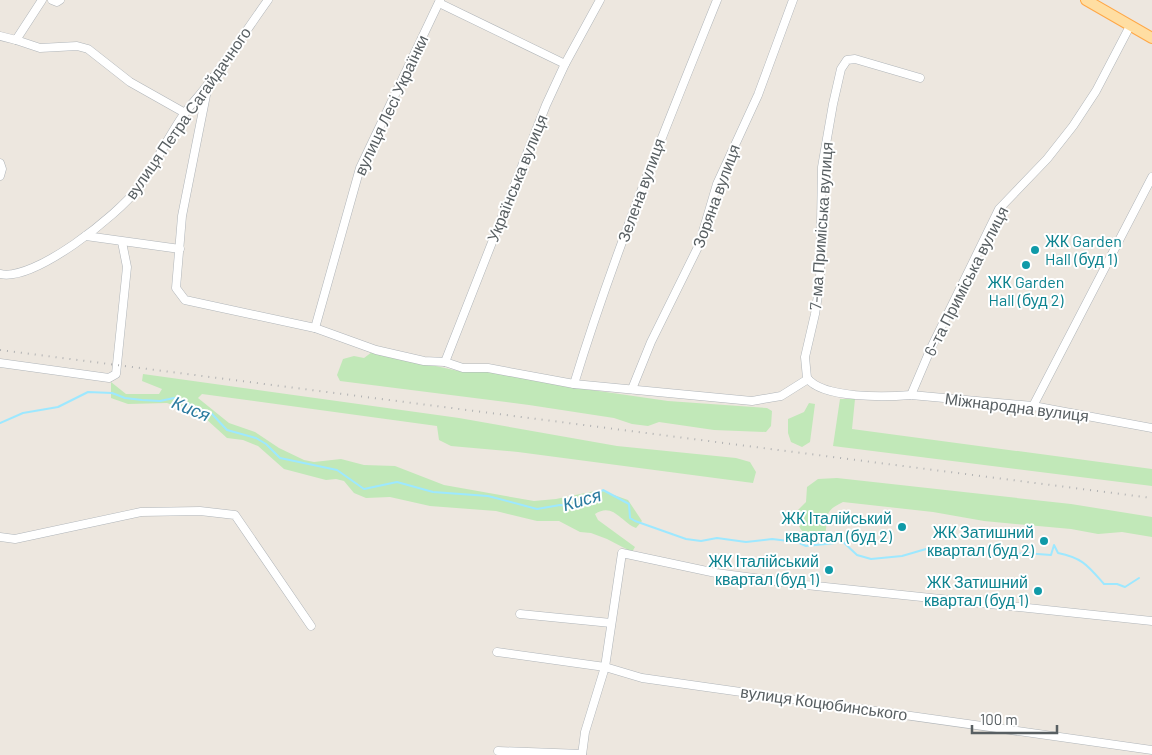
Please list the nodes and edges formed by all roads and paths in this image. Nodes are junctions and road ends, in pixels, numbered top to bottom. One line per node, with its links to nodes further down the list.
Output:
1 (42, 0): 13 (street)
2 (52, 0): 3 (street)
3 (60, 0)
4 (268, 0): 16 (street, вулиця Петра Сагайдачного)
5 (600, 0): 14 (street, Українська вулиця)
6 (717, 0): 29 (street, Зелена вулиця)
7 (793, 0): 30 (street, Зоряна вулиця)
8 (1086, 0): 10 (main road)
9 (440, 2): 14 (street); 25 (street, вулиця Лесі Українки)
10 (1130, 26): 12 (main road); 31 (street, 6-та Приміська вулиця)
11 (0, 36): 13 (street)
12 (1152, 38)
13 (16, 40): 17 (street)
14 (565, 64): 26 (street, Українська вулиця)
15 (920, 78): 28 (street, 7-ма Приміська вулиця)
16 (208, 85): 17 (street, вулиця Петра Сагайдачного); 23 (street)
17 (185, 113): 21 (street, вулиця Петра Сагайдачного)
18 (0, 164): 19 (street)
19 (0, 176)
20 (1152, 178): 32 (street)
21 (86, 236): 22 (street); 24 (street, вулиця Петра Сагайдачного)
22 (122, 242): 23 (street); 27 (street)
23 (180, 249): 25 (street)
24 (0, 274)
25 (315, 328): 26 (street)
26 (445, 362): 29 (street)
27 (0, 363)
28 (808, 380): 30 (street); 31 (street, Міжнародна вулиця)
29 (574, 384): 30 (street)
30 (632, 389)
31 (911, 395): 32 (street, Міжнародна вулиця)
32 (1033, 406): 33 (street, Міжнародна вулиця)
33 (1152, 428)
34 (0, 537): 38 (street)
35 (520, 614): 37 (street)
36 (1152, 621): 37 (street)
37 (611, 623): 40 (street)
38 (311, 626)
39 (497, 652): 40 (street, вулиця Коцюбинського)
40 (605, 667): 41 (street, вулиця Коцюбинського); 43 (street)
41 (1152, 750)
42 (498, 751): 43 (street)
43 (582, 755)

